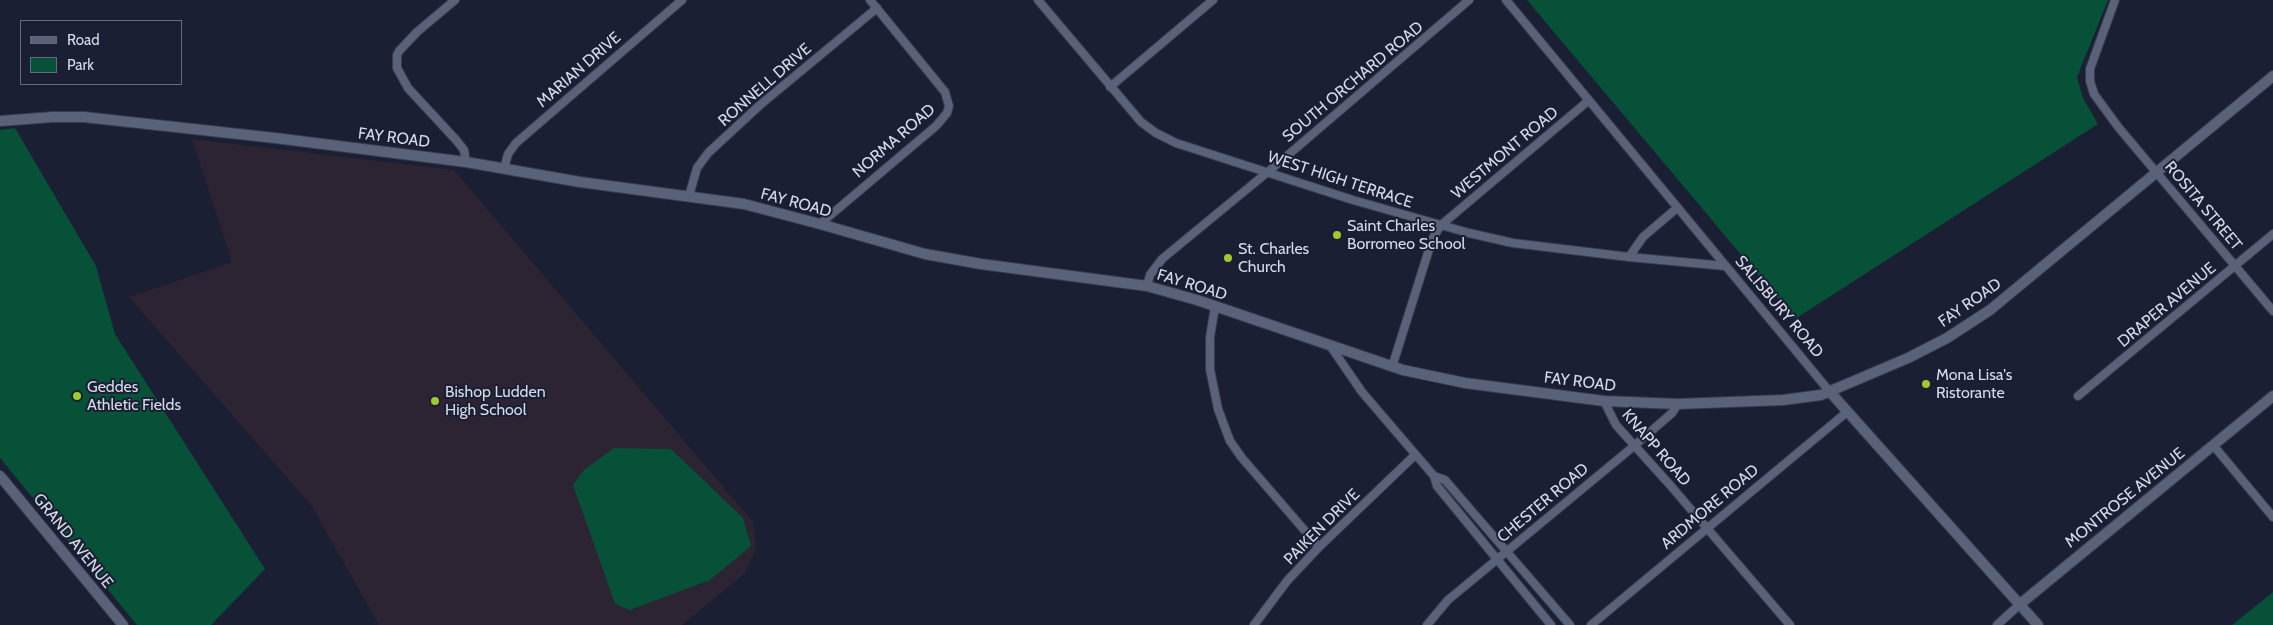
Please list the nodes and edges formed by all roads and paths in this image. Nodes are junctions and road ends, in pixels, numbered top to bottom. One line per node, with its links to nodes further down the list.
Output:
1 (455, 0): 14 (street)
2 (682, 0): 15 (street, MARIAN DRIVE)
3 (870, 0): 9 (street, NORMA ROAD)
4 (1038, 0): 11 (street, WEST HIGH TERRACE)
5 (1213, 0): 11 (street)
6 (1469, 0): 16 (street, SOUTH ORCHARD ROAD)
7 (1506, 0): 12 (street, SALISBURY ROAD)
8 (2115, 0): 17 (street, ROSITA STREET)
9 (877, 8): 18 (street, RONNELL DRIVE); 20 (street, NORMA ROAD)
10 (2273, 76): 17 (street, FAY ROAD)
11 (1110, 87): 16 (street, WEST HIGH TERRACE)
12 (1588, 101): 19 (street, SALISBURY ROAD); 21 (street, WESTMONT ROAD)
13 (0, 121): 14 (street, FAY ROAD)
14 (466, 162): 15 (street, FAY ROAD)
15 (504, 169): 18 (street, FAY ROAD)
16 (1267, 172): 21 (street, WEST HIGH TERRACE); 26 (street, SOUTH ORCHARD ROAD)
17 (2157, 173): 24 (street, ROSITA STREET); 31 (street, FAY ROAD)
18 (689, 196): 20 (street, FAY ROAD)
19 (1677, 208): 23 (street); 25 (street, SALISBURY ROAD)
20 (820, 224): 26 (street, FAY ROAD)
21 (1440, 226): 23 (street, WEST HIGH TERRACE); 30 (street, WESTMONT ROAD)
22 (2273, 234): 24 (street, DRAPER AVENUE)
23 (1628, 258): 25 (street, WEST HIGH TERRACE)
24 (2235, 265): 28 (street, ROSITA STREET); 32 (street, DRAPER AVENUE)
25 (1725, 266): 31 (street, SALISBURY ROAD)
26 (1147, 286): 27 (street, FAY ROAD)
27 (1215, 307): 29 (street, FAY ROAD); 44 (street)
28 (2273, 311)
29 (1331, 347): 30 (street, FAY ROAD); 39 (street)
30 (1392, 367): 34 (street, FAY ROAD)
31 (1830, 392): 35 (street, FAY ROAD); 36 (street, SALISBURY ROAD)
32 (2078, 396)
33 (2273, 396): 37 (street, MONTROSE AVENUE)
34 (1604, 401): 35 (street, FAY ROAD); 38 (street, KNAPP ROAD)
35 (1678, 404): 38 (street, CHESTER ROAD)
36 (1847, 412): 43 (street, ARDMORE ROAD); 47 (street, SALISBURY ROAD)
37 (2213, 445): 42 (street); 47 (street, MONTROSE AVENUE)
38 (1634, 446): 43 (street, KNAPP ROAD); 45 (street, CHESTER ROAD)
39 (1415, 454): 41 (street); 44 (street, PAIKEN DRIVE)
40 (0, 476): 48 (street, GRAND AVENUE)
41 (1434, 476): 45 (street); 46 (street)
42 (2273, 516)
43 (1707, 528): 53 (street, ARDMORE ROAD); 54 (street, KNAPP ROAD)
44 (1319, 547): 49 (street, PAIKEN DRIVE)
45 (1507, 551): 46 (street, CHESTER ROAD); 52 (street)
46 (1496, 560): 50 (street, CHESTER ROAD); 51 (street)
47 (2019, 606): 55 (street, MONTROSE AVENUE); 56 (street, SALISBURY ROAD)
48 (123, 625)
49 (1254, 625)
50 (1427, 625)
51 (1552, 625)
52 (1570, 625)
53 (1591, 625)
54 (1790, 625)
55 (1997, 625)
56 (2038, 625)

